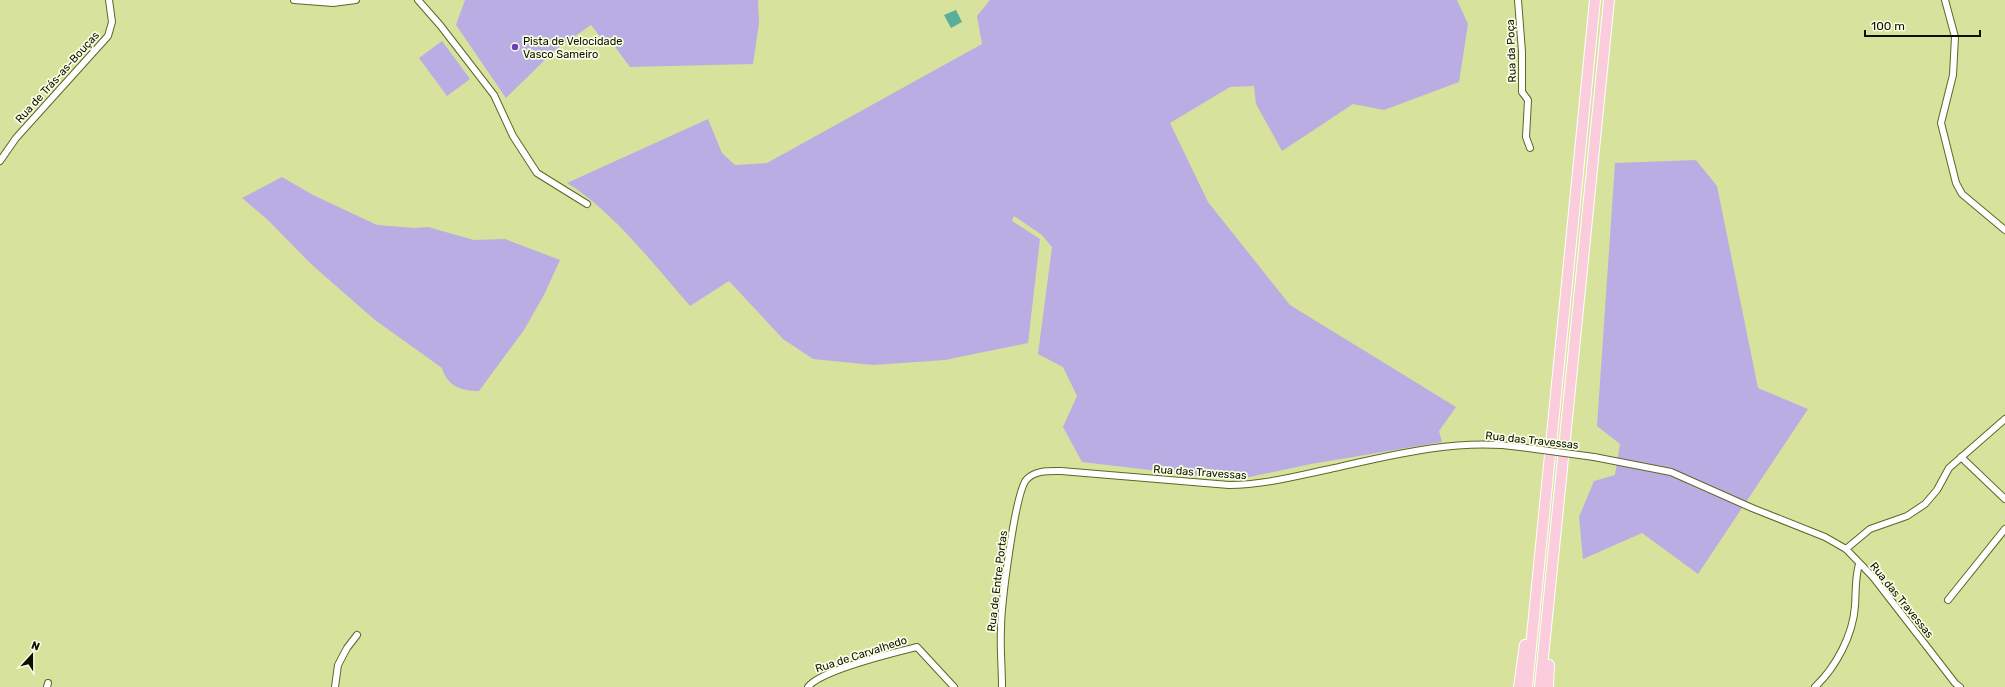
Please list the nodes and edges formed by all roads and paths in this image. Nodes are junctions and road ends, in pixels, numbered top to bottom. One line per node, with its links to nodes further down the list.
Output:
1 (109, 0): 10 (street, Rua de Trás-as-Bouças)
2 (294, 0): 3 (street)
3 (356, 0)
4 (418, 0): 11 (street)
5 (1518, 0): 9 (street, Rua da Poça)
6 (1595, 0): 20 (highway)
7 (1609, 0): 18 (highway)
8 (1945, 0): 12 (street)
9 (1530, 148)
10 (0, 161)
11 (587, 204)
12 (2005, 230)
13 (2005, 419): 14 (street)
14 (1961, 457): 16 (street); 19 (street)
15 (1026, 480): 19 (street, Rua das Travessas, bridge); 27 (street, Rua de Entre Portas)
16 (2005, 499)
17 (2005, 529): 22 (street)
18 (1556, 530): 30 (highway); 31 (highway)
19 (1846, 548): 21 (street, Rua das Travessas)
20 (1541, 549): 28 (highway); 29 (highway)
21 (1860, 564): 32 (street); 33 (street, Rua das Travessas)
22 (1948, 600)
23 (357, 635): 24 (street)
24 (335, 687)
25 (808, 687): 26 (street, Rua de Carvalhedo)
26 (954, 687)
27 (1002, 687)
28 (1519, 687)
29 (1527, 687)
30 (1540, 687)
31 (1548, 687)
32 (1815, 687)
33 (1960, 687)

